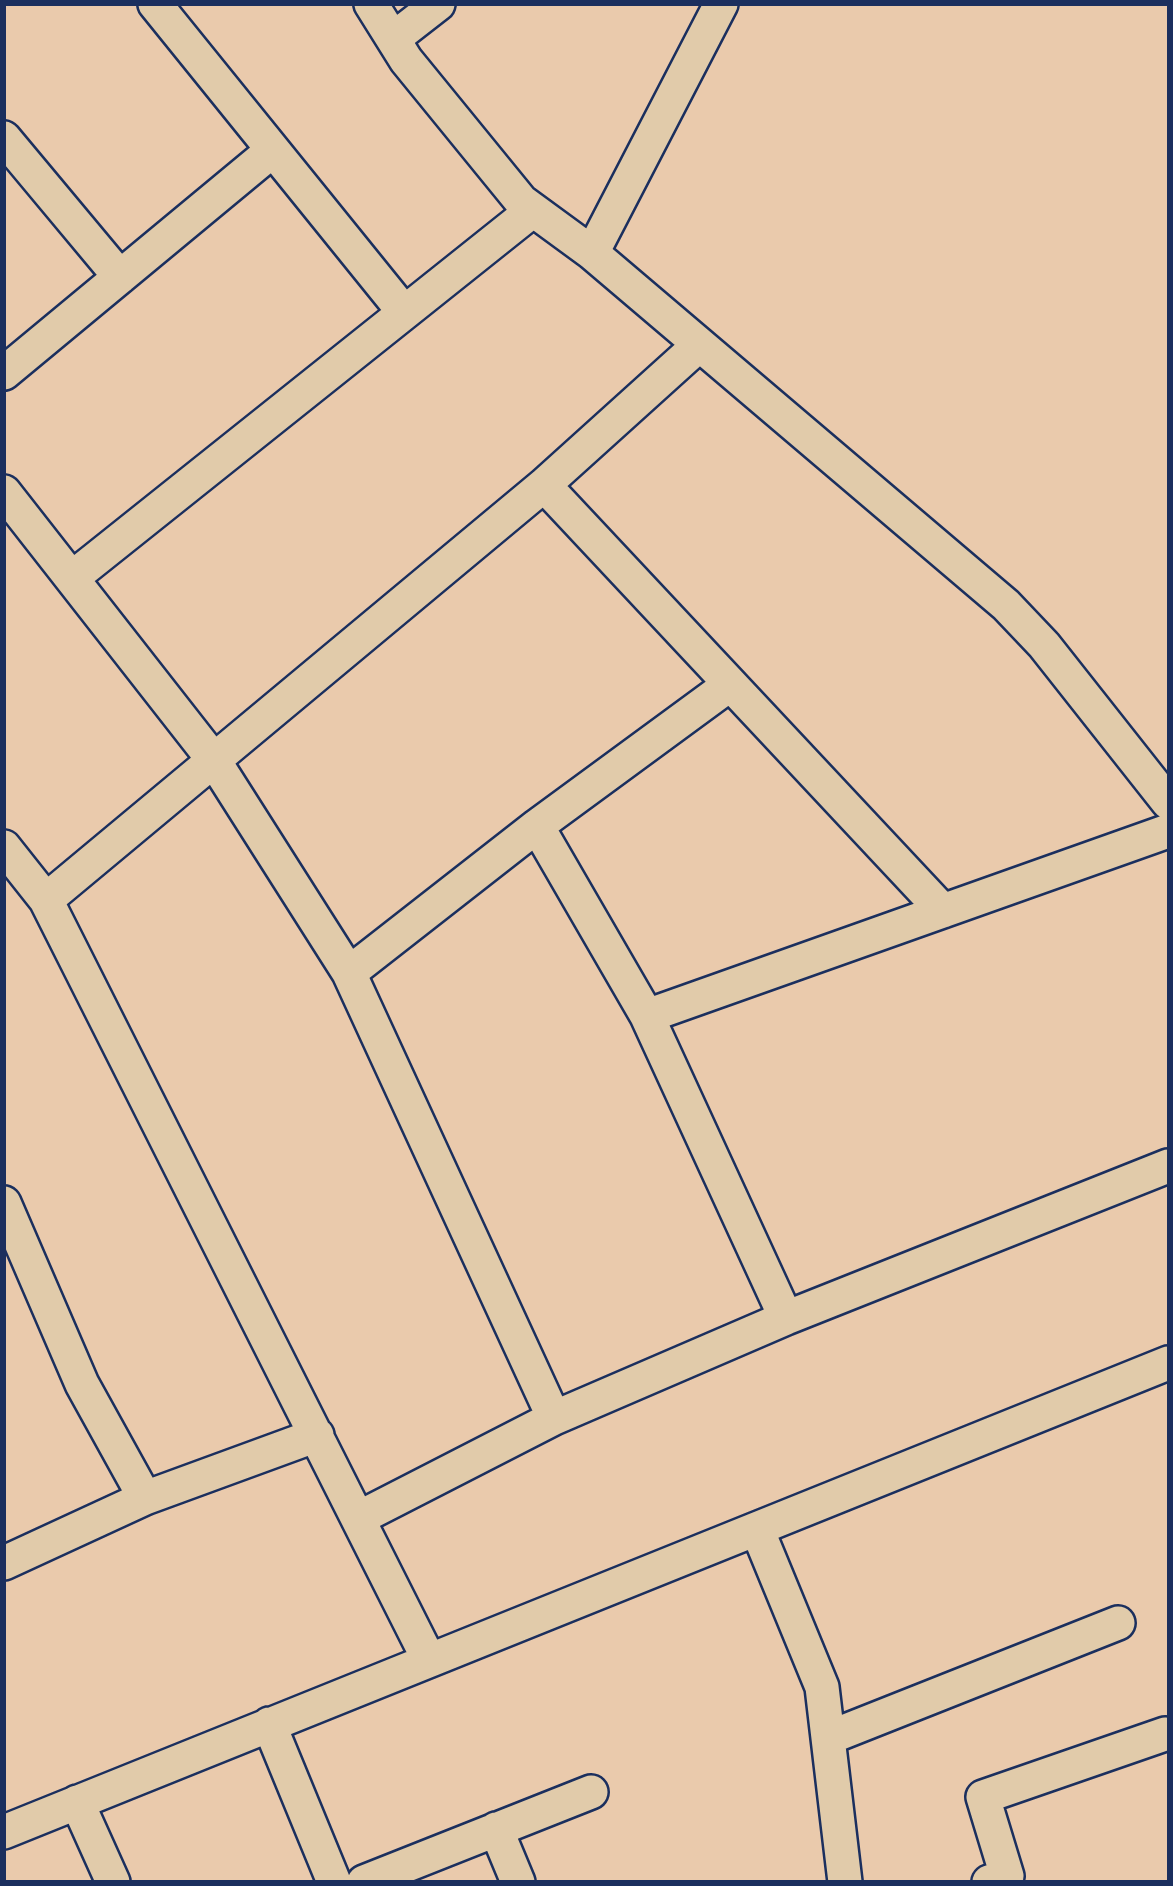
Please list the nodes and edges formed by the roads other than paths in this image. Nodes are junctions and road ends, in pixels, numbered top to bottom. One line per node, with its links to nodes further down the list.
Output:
1 (155, 4): 7 (street)
2 (371, 4): 5 (street)
3 (438, 4): 5 (street)
4 (721, 4): 9 (street)
5 (393, 39): 8 (street)
6 (4, 138): 10 (street)
7 (273, 150): 10 (street); 11 (street)
8 (533, 210): 9 (street); 11 (street)
9 (592, 253): 12 (street)
10 (120, 277): 13 (street)
11 (404, 312): 16 (street)
12 (699, 345): 14 (street); 19 (street)
13 (4, 373)
14 (544, 485): 17 (street); 18 (street)
15 (4, 492): 16 (street)
16 (72, 578): 18 (street)
17 (729, 685): 20 (street); 24 (street)
18 (213, 759): 23 (street); 25 (street)
19 (1168, 802)
20 (537, 826): 25 (street); 26 (street)
21 (1168, 831): 24 (street)
22 (4, 847): 23 (street)
23 (46, 900): 32 (street)
24 (943, 911): 26 (street)
25 (349, 973): 31 (street)
26 (647, 1016): 29 (street)
27 (1168, 1166): 29 (street)
28 (4, 1203): 33 (street)
29 (786, 1318): 31 (street)
30 (1168, 1363): 35 (street)
31 (554, 1418): 34 (street)
32 (317, 1435): 33 (street); 34 (street)
33 (145, 1498): 36 (street)
34 (359, 1518): 38 (street)
35 (757, 1529): 38 (street); 41 (street)
36 (4, 1563)
37 (1118, 1623): 41 (street)
38 (429, 1660): 39 (street)
39 (269, 1724): 43 (street); 47 (street)
40 (1165, 1734): 51 (street)
41 (828, 1738): 50 (street)
42 (591, 1792): 44 (street)
43 (77, 1802): 45 (street); 46 (street)
44 (496, 1829): 48 (street); 49 (street)
45 (4, 1832)
46 (113, 1881)
47 (334, 1881)
48 (364, 1881)
49 (518, 1881)
50 (845, 1881)
51 (989, 1881)

